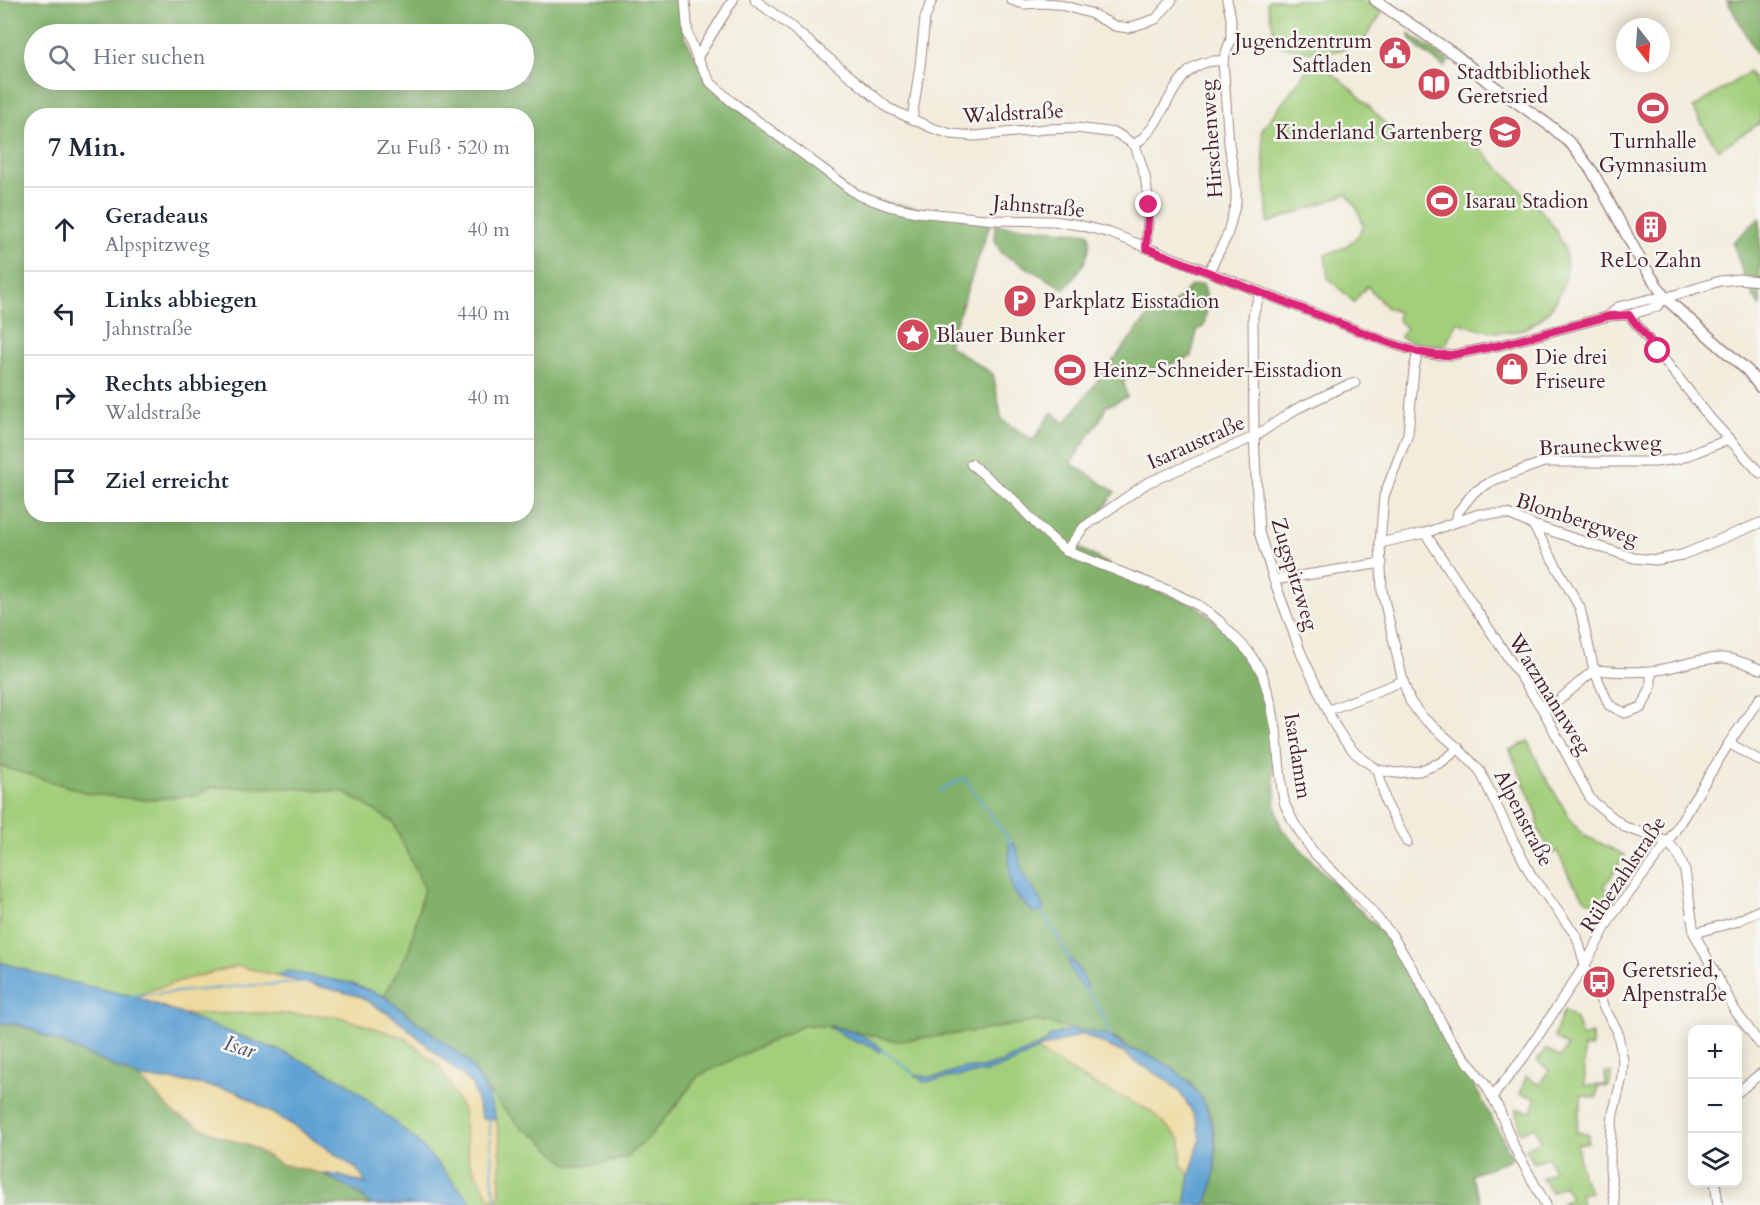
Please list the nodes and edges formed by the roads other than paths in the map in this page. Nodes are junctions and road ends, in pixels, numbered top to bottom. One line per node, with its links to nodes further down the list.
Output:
1 (686, 0): 9 (street, Jahnstraße)
2 (733, 0): 9 (street)
3 (755, 0): 11 (street, Waldstraße)
4 (932, 0): 11 (street)
5 (1011, 0): 6 (street)
6 (1172, 0)
7 (1227, 0): 10 (street, Hirschenweg)
8 (1375, 0): 17 (street)
9 (697, 58): 13 (street, Jahnstraße)
10 (1224, 61): 12 (street); 14 (street, Hirschenweg)
11 (912, 119): 12 (street, Waldstraße)
12 (1135, 145): 13 (street)
13 (1146, 248): 14 (street, Jahnstraße)
14 (1209, 271): 16 (street, Jahnstraße)
15 (1760, 281): 17 (street, Jahnstraße)
16 (1260, 292): 20 (street, Jahnstraße); 23 (street, Zugspitzweg)
17 (1665, 298): 18 (street, Jahnstraße); 19 (street, Jahnstraße); 22 (street)
18 (1629, 315): 19 (street, Jahnstraße); 24 (street)
19 (1609, 316): 20 (street, Jahnstraße)
20 (1418, 352): 31 (street, Alpenstraße)
21 (1355, 383): 23 (street, Isaraustraße)
22 (1760, 387)
23 (1254, 437): 32 (street, Isaraustraße); 34 (street, Zugspitzweg)
24 (1730, 439): 26 (street); 27 (street, Brauneckweg)
25 (971, 464): 32 (street, Isardamm)
26 (1760, 473)
27 (1456, 522): 29 (street, Blombergweg); 30 (street, Blombergweg)
28 (1760, 524): 29 (street, Blombergweg)
29 (1533, 525): 36 (street)
30 (1425, 533): 31 (street, Blombergweg); 41 (street, Watzmannweg)
31 (1380, 543): 33 (street, Alpenstraße)
32 (1066, 551): 54 (street, Isardamm)
33 (1382, 563): 34 (street); 38 (street, Alpenstraße)
34 (1274, 580): 40 (street, Zugspitzweg)
35 (1760, 669): 37 (street)
36 (1594, 670): 37 (street); 37 (street); 41 (street)
37 (1652, 671)
38 (1403, 681): 40 (street); 43 (street, Alpenstraße)
39 (1760, 698): 42 (street, Rübezahlstraße)
40 (1329, 710): 45 (street, Zugspitzweg)
41 (1543, 710): 47 (street, Watzmannweg)
42 (1729, 743): 44 (street); 47 (street, Rübezahlstraße)
43 (1458, 748): 45 (street); 50 (street, Alpenstraße)
44 (1760, 761)
45 (1378, 770): 46 (street)
46 (1407, 842)
47 (1668, 842): 49 (street); 50 (street, Rübezahlstraße)
48 (1760, 910): 49 (street)
49 (1694, 933): 51 (street)
50 (1585, 965): 54 (street, Rübezahlstraße); 57 (street, Alpenstraße)
51 (1760, 1044)
52 (1760, 1074): 53 (street)
53 (1742, 1088)
54 (1492, 1097): 56 (street, Isardamm)
55 (1716, 1187): 58 (street)
56 (1546, 1205)
57 (1615, 1205)
58 (1718, 1205)

